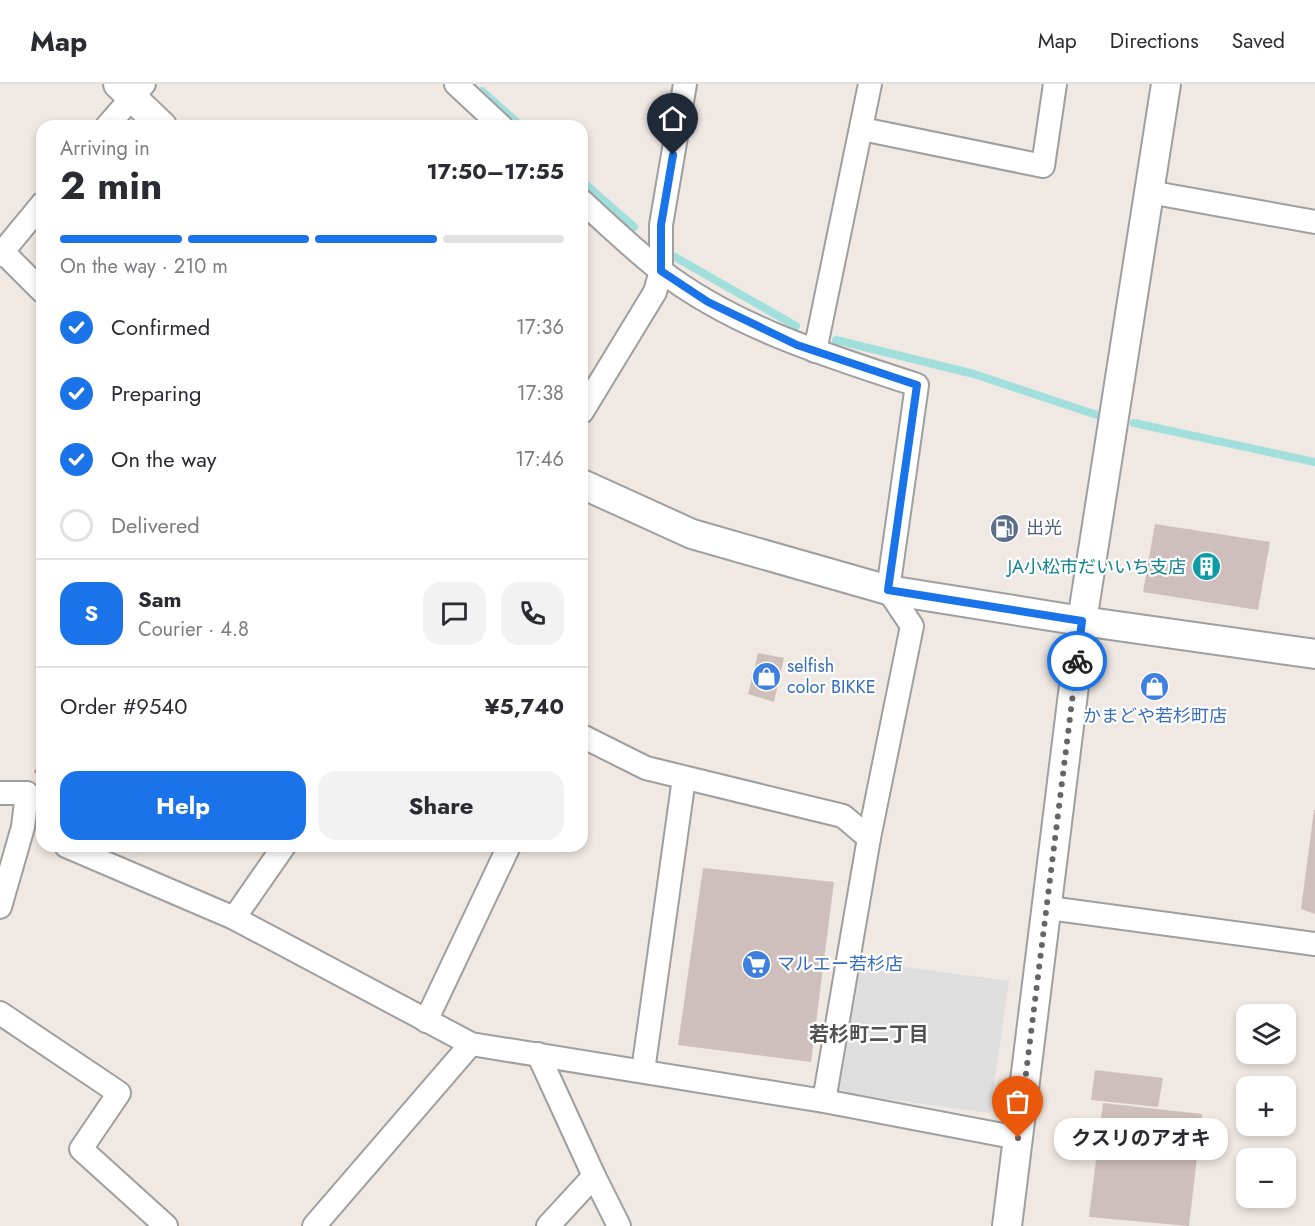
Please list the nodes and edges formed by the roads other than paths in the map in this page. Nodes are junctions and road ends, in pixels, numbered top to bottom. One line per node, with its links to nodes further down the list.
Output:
1 (686, 84): 16 (street)
2 (870, 84): 10 (street)
3 (1055, 84): 10 (street)
4 (1166, 84): 11 (street)
5 (460, 86): 9 (street)
6 (131, 88): 7 (street); 8 (street)
7 (111, 120)
8 (157, 120)
9 (495, 120)
10 (862, 129): 18 (street)
11 (1149, 192): 14 (street); 22 (street)
12 (588, 206): 16 (street)
13 (36, 211): 15 (street)
14 (1315, 222)
15 (1, 252): 17 (street)
16 (661, 271): 18 (street); 19 (street)
17 (36, 285)
18 (815, 351): 21 (street)
19 (588, 402)
20 (588, 487): 21 (street)
21 (888, 590): 22 (street); 28 (street)
22 (1082, 621): 23 (street); 33 (street)
23 (1315, 654)
24 (588, 739): 25 (street)
25 (684, 777): 28 (street); 40 (street)
26 (0, 793): 27 (street)
27 (33, 831): 32 (street)
28 (869, 838): 41 (street)
29 (80, 852): 34 (street)
30 (280, 852): 34 (street)
31 (506, 852): 37 (street)
32 (0, 907)
33 (1049, 908): 35 (street); 42 (street)
34 (234, 918): 37 (street)
35 (1315, 944)
36 (0, 1013): 44 (street)
37 (426, 1021): 38 (street)
38 (471, 1044): 39 (street); 45 (street)
39 (538, 1054): 40 (street); 43 (street)
40 (643, 1071): 41 (street)
41 (824, 1101): 42 (street)
42 (1018, 1138): 48 (street)
43 (594, 1176): 46 (street); 47 (street)
44 (166, 1226)
45 (314, 1226)
46 (548, 1226)
47 (619, 1226)
48 (1007, 1226)

